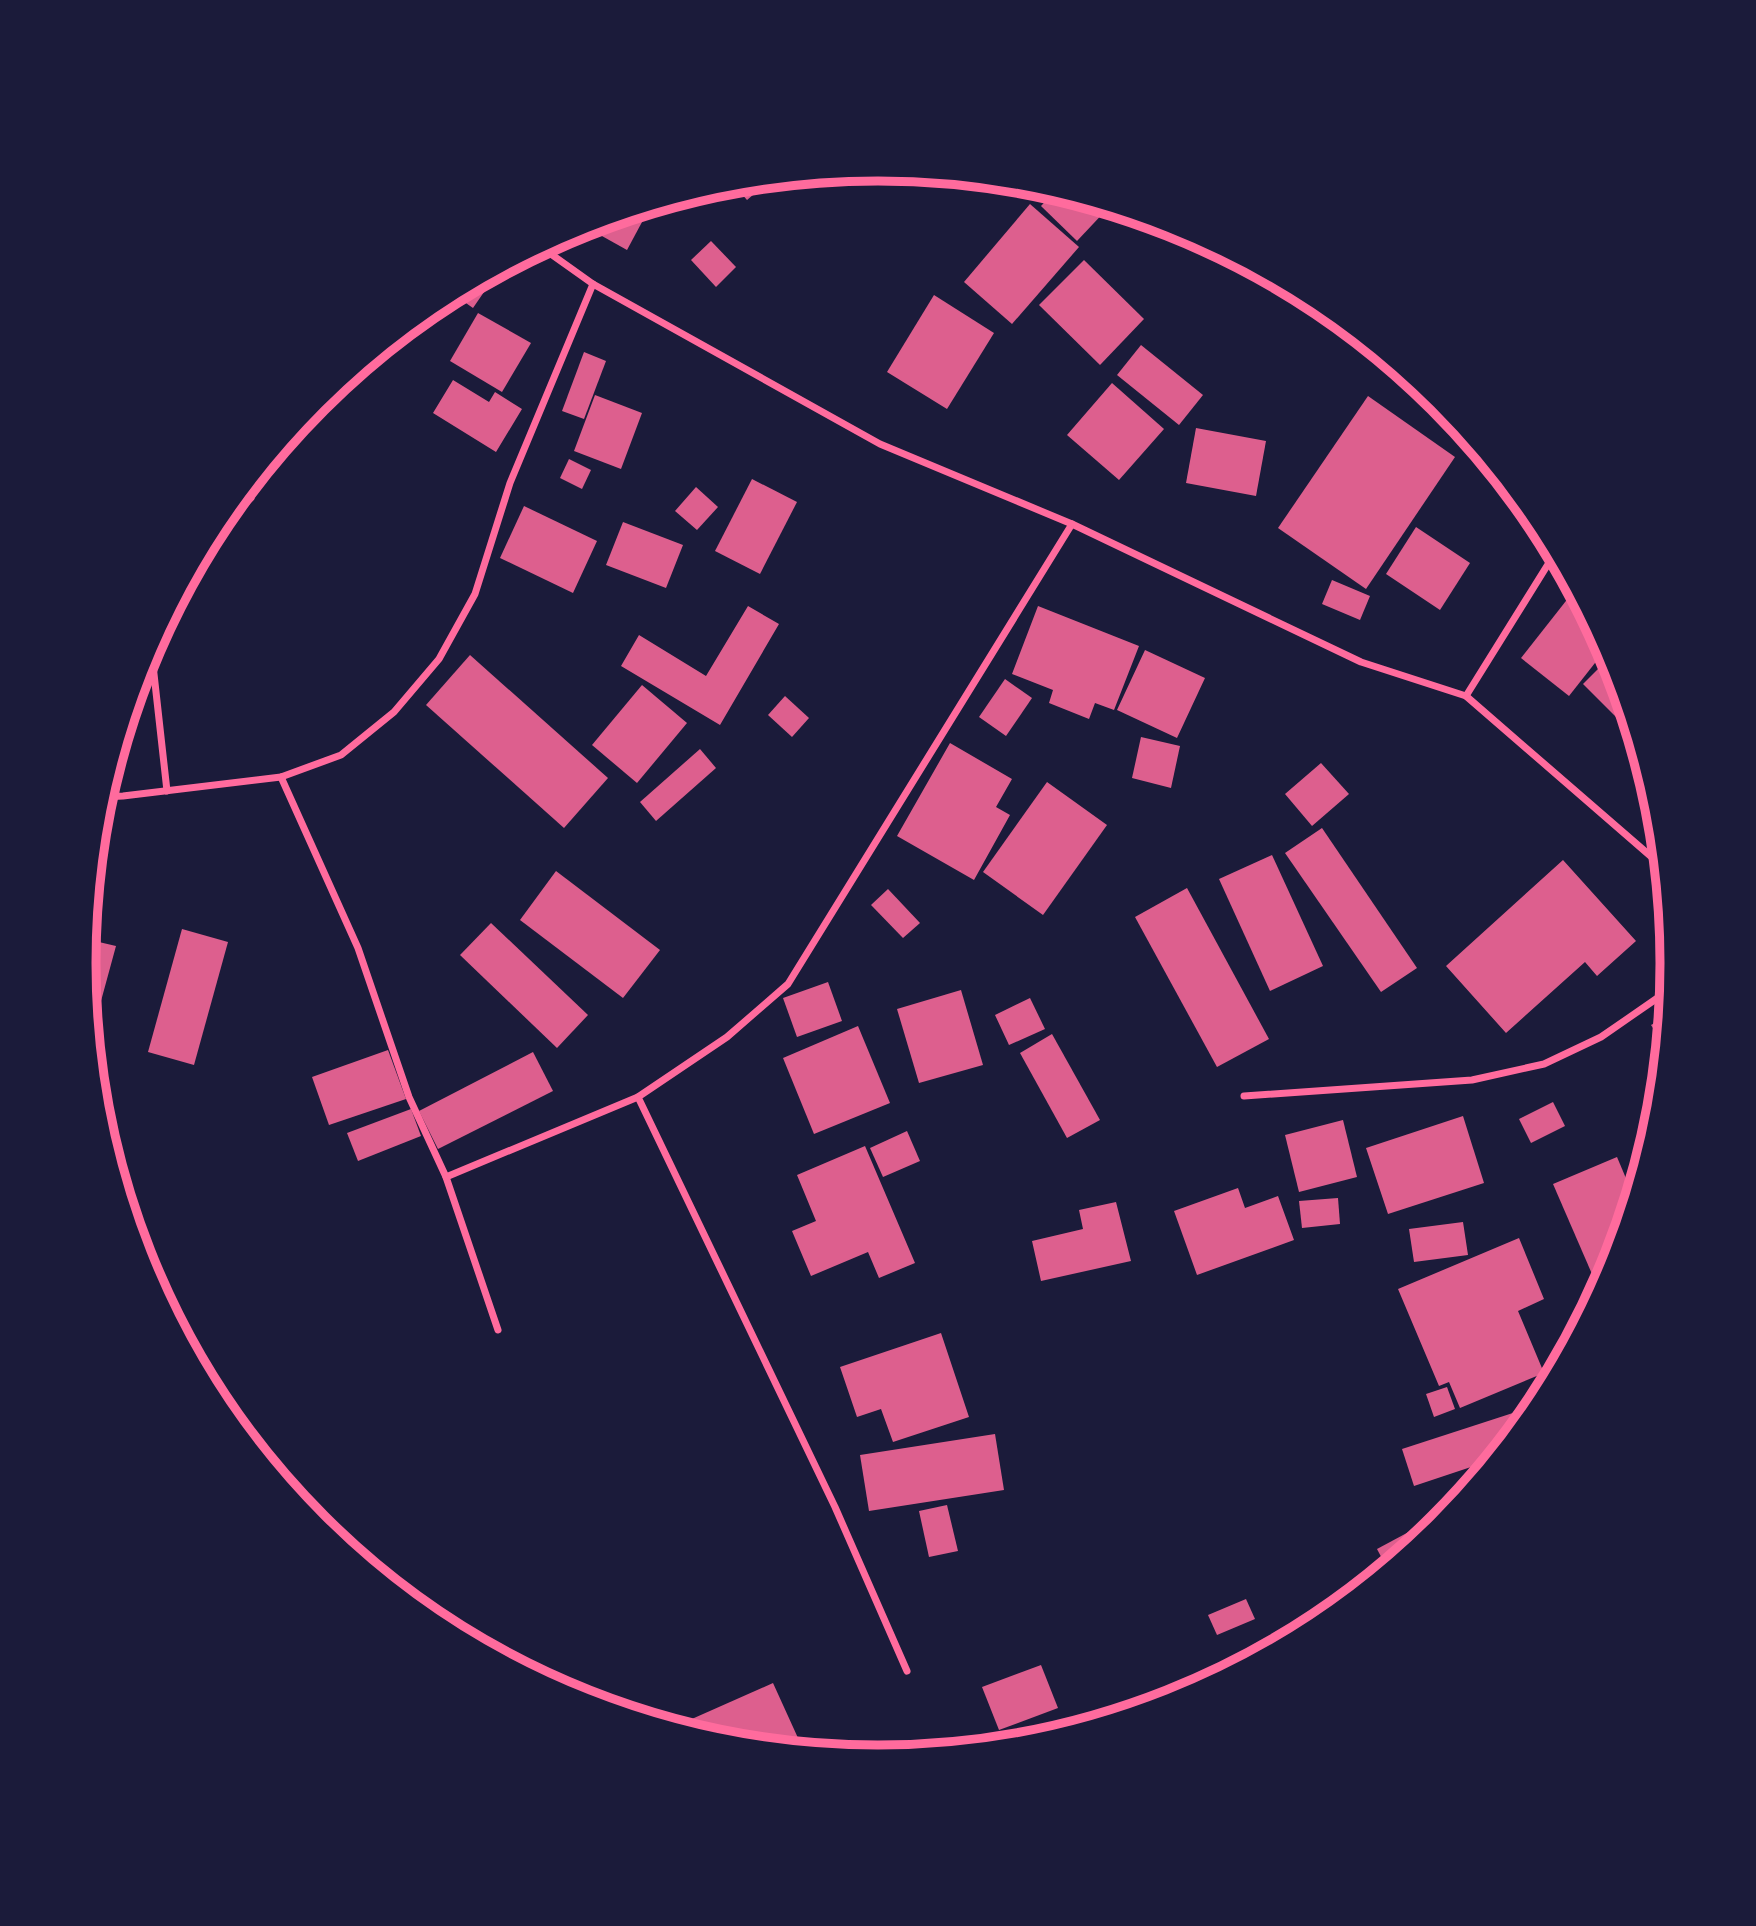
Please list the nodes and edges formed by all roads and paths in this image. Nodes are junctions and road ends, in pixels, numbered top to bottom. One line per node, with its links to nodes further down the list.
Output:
1 (550, 254): 2 (street)
2 (593, 284): 5 (street); 9 (street)
3 (251, 498): 4 (street)
4 (248, 500)
5 (1072, 524): 8 (street); 15 (street)
6 (1549, 563): 8 (street)
7 (154, 670): 10 (street)
8 (1466, 696): 12 (street)
9 (281, 777): 10 (street); 16 (street)
10 (167, 791): 11 (street)
11 (115, 795)
12 (1652, 855)
13 (1659, 997): 14 (street)
14 (1244, 1096)
15 (638, 1097): 16 (street); 18 (street)
16 (446, 1177): 17 (street)
17 (498, 1331)
18 (907, 1671)

